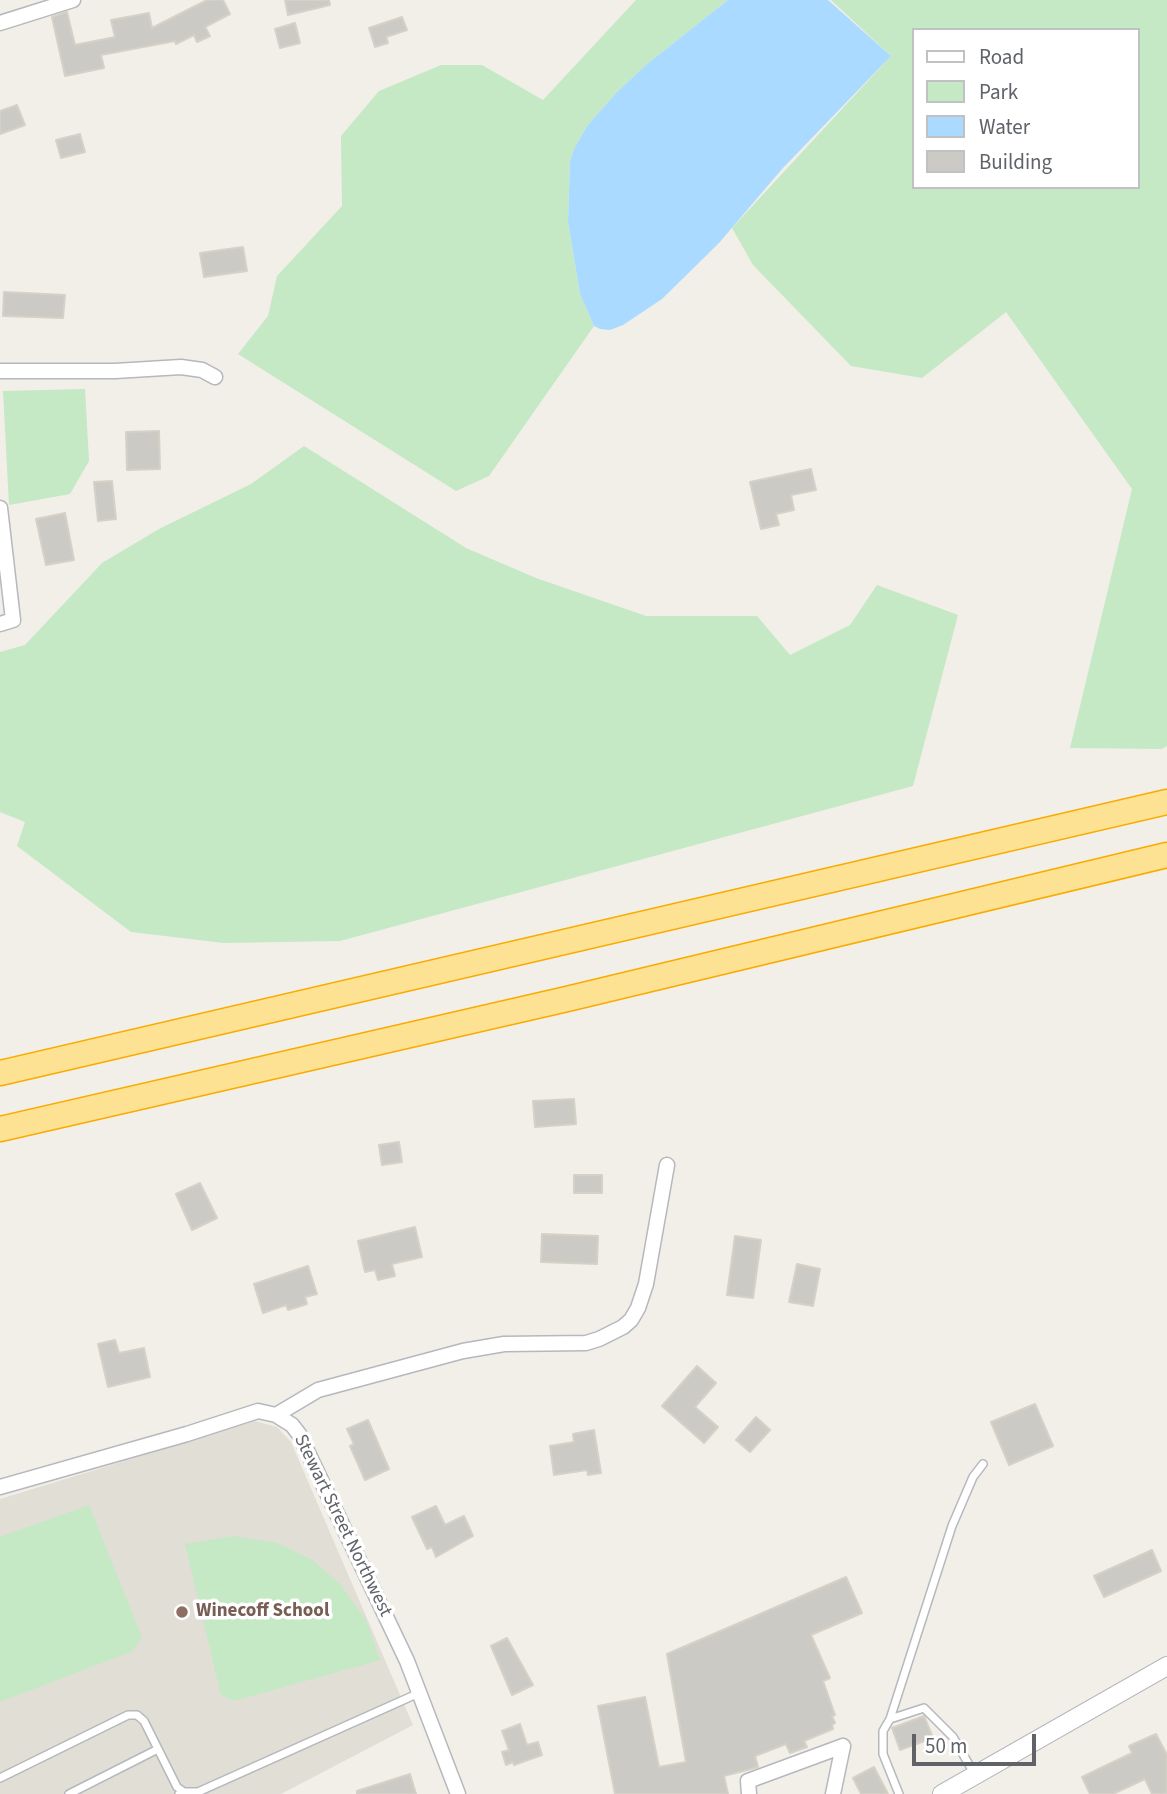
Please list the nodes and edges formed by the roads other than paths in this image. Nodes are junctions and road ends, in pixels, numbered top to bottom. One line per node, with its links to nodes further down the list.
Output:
1 (73, 0): 2 (street)
2 (0, 23)
3 (0, 371): 4 (street)
4 (215, 377)
5 (0, 508): 6 (street)
6 (7, 622)
7 (1167, 802): 9 (highway)
8 (1167, 855): 10 (highway)
9 (0, 1073)
10 (0, 1129)
11 (667, 1165): 12 (street)
12 (276, 1415): 14 (street); 16 (street, Stewart Street Northwest)
13 (983, 1464): 17 (lane)
14 (0, 1487)
15 (1167, 1666): 19 (street)
16 (419, 1693): 21 (lane); 23 (street, Stewart Street Northwest)
17 (890, 1719): 19 (lane); 26 (lane)
18 (158, 1749): 20 (lane); 21 (lane); 22 (lane)
19 (976, 1775): 27 (street)
20 (0, 1777)
21 (182, 1793)
22 (69, 1794)
23 (458, 1794)
24 (749, 1794): 25 (street)
25 (834, 1794)
26 (899, 1794)
27 (942, 1794)

